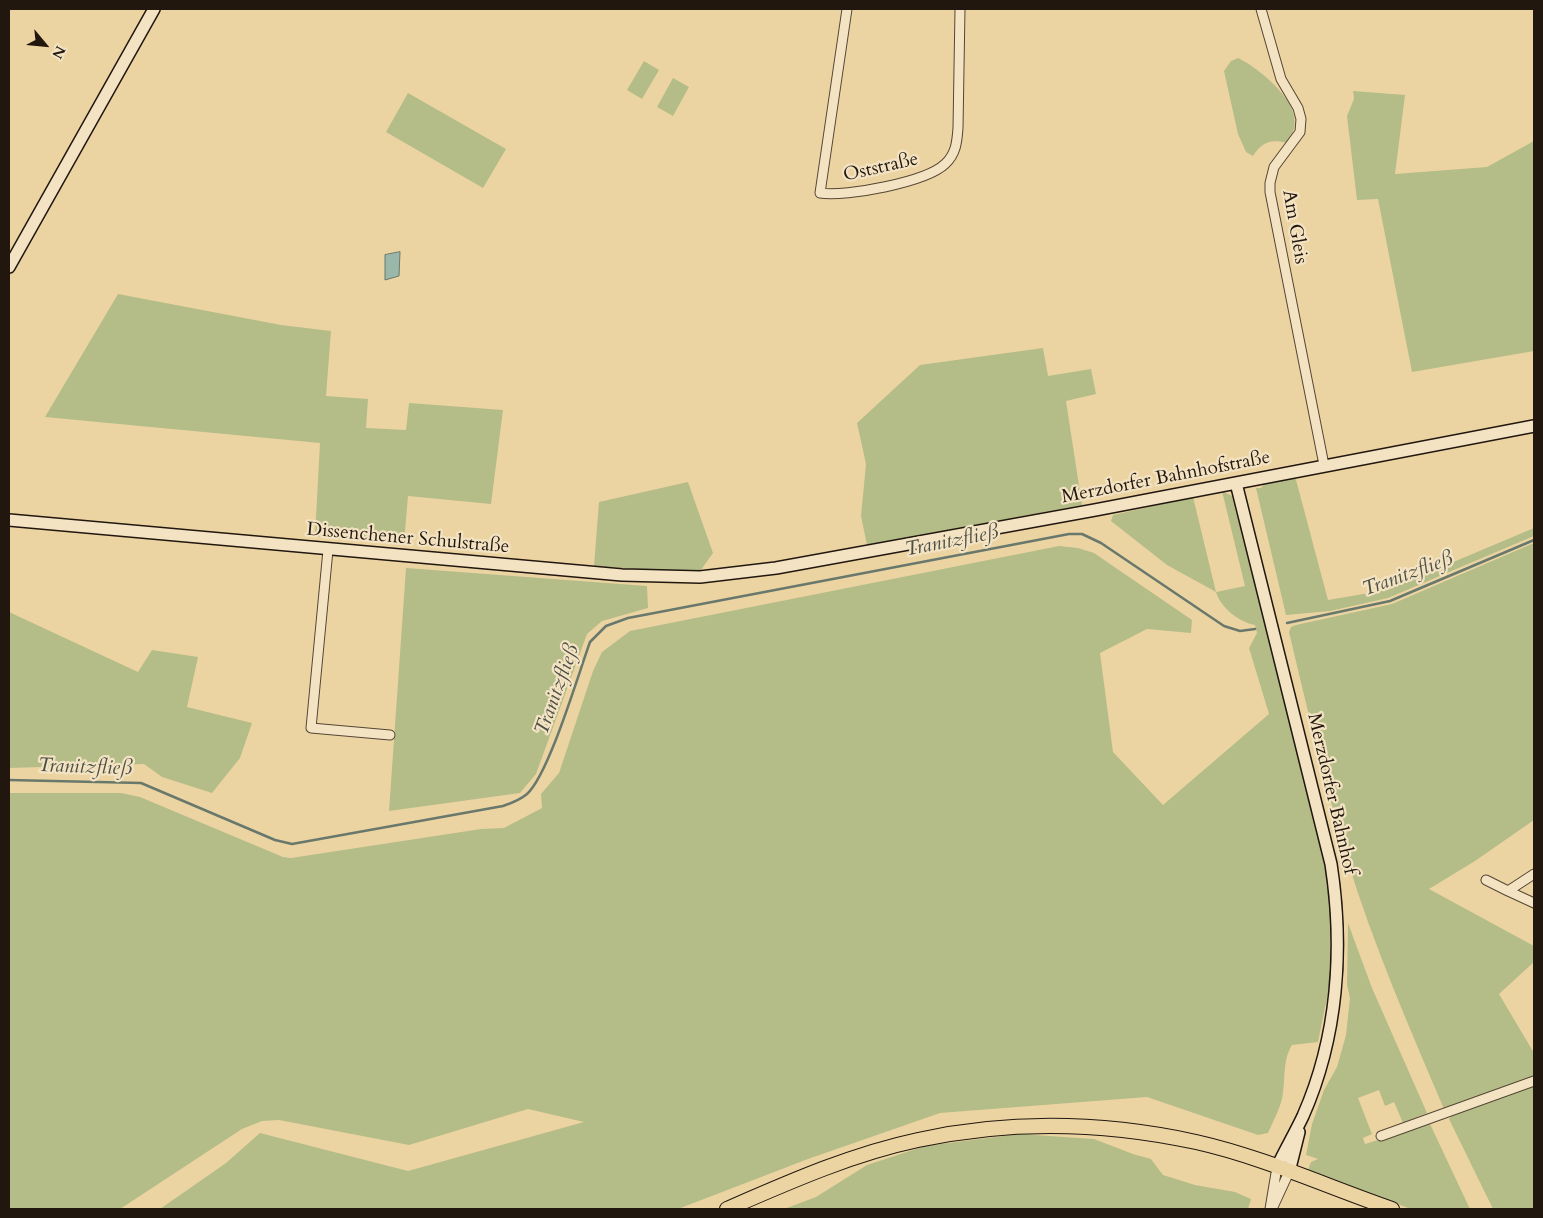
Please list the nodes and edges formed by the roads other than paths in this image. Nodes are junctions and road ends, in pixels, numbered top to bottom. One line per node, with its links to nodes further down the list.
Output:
1 (154, 9): 5 (street)
2 (847, 9): 3 (street, Oststraße)
3 (960, 9)
4 (1260, 9): 7 (street, Am Gleis)
5 (9, 267)
6 (1534, 426): 7 (street, Merzdorfer Bahnhofstraße)
7 (1324, 465): 8 (street, Merzdorfer Bahnhofstraße)
8 (1236, 483): 11 (street, Merzdorfer Bahnhofstraße); 19 (street, Merzdorfer Bahnhof)
9 (9, 520): 10 (street, Dissenchener Schulstraße)
10 (328, 550): 11 (street, Dissenchener Schulstraße); 12 (street)
11 (804, 562)
12 (390, 734)
13 (1534, 874): 15 (street)
14 (1486, 880): 15 (street)
15 (1508, 891): 16 (street)
16 (1534, 903)
17 (1534, 1082): 18 (street)
18 (1381, 1136)
19 (1283, 1170): 20 (main road); 21 (street); 22 (main road)
20 (727, 1209)
21 (1271, 1209)
22 (1392, 1209)

